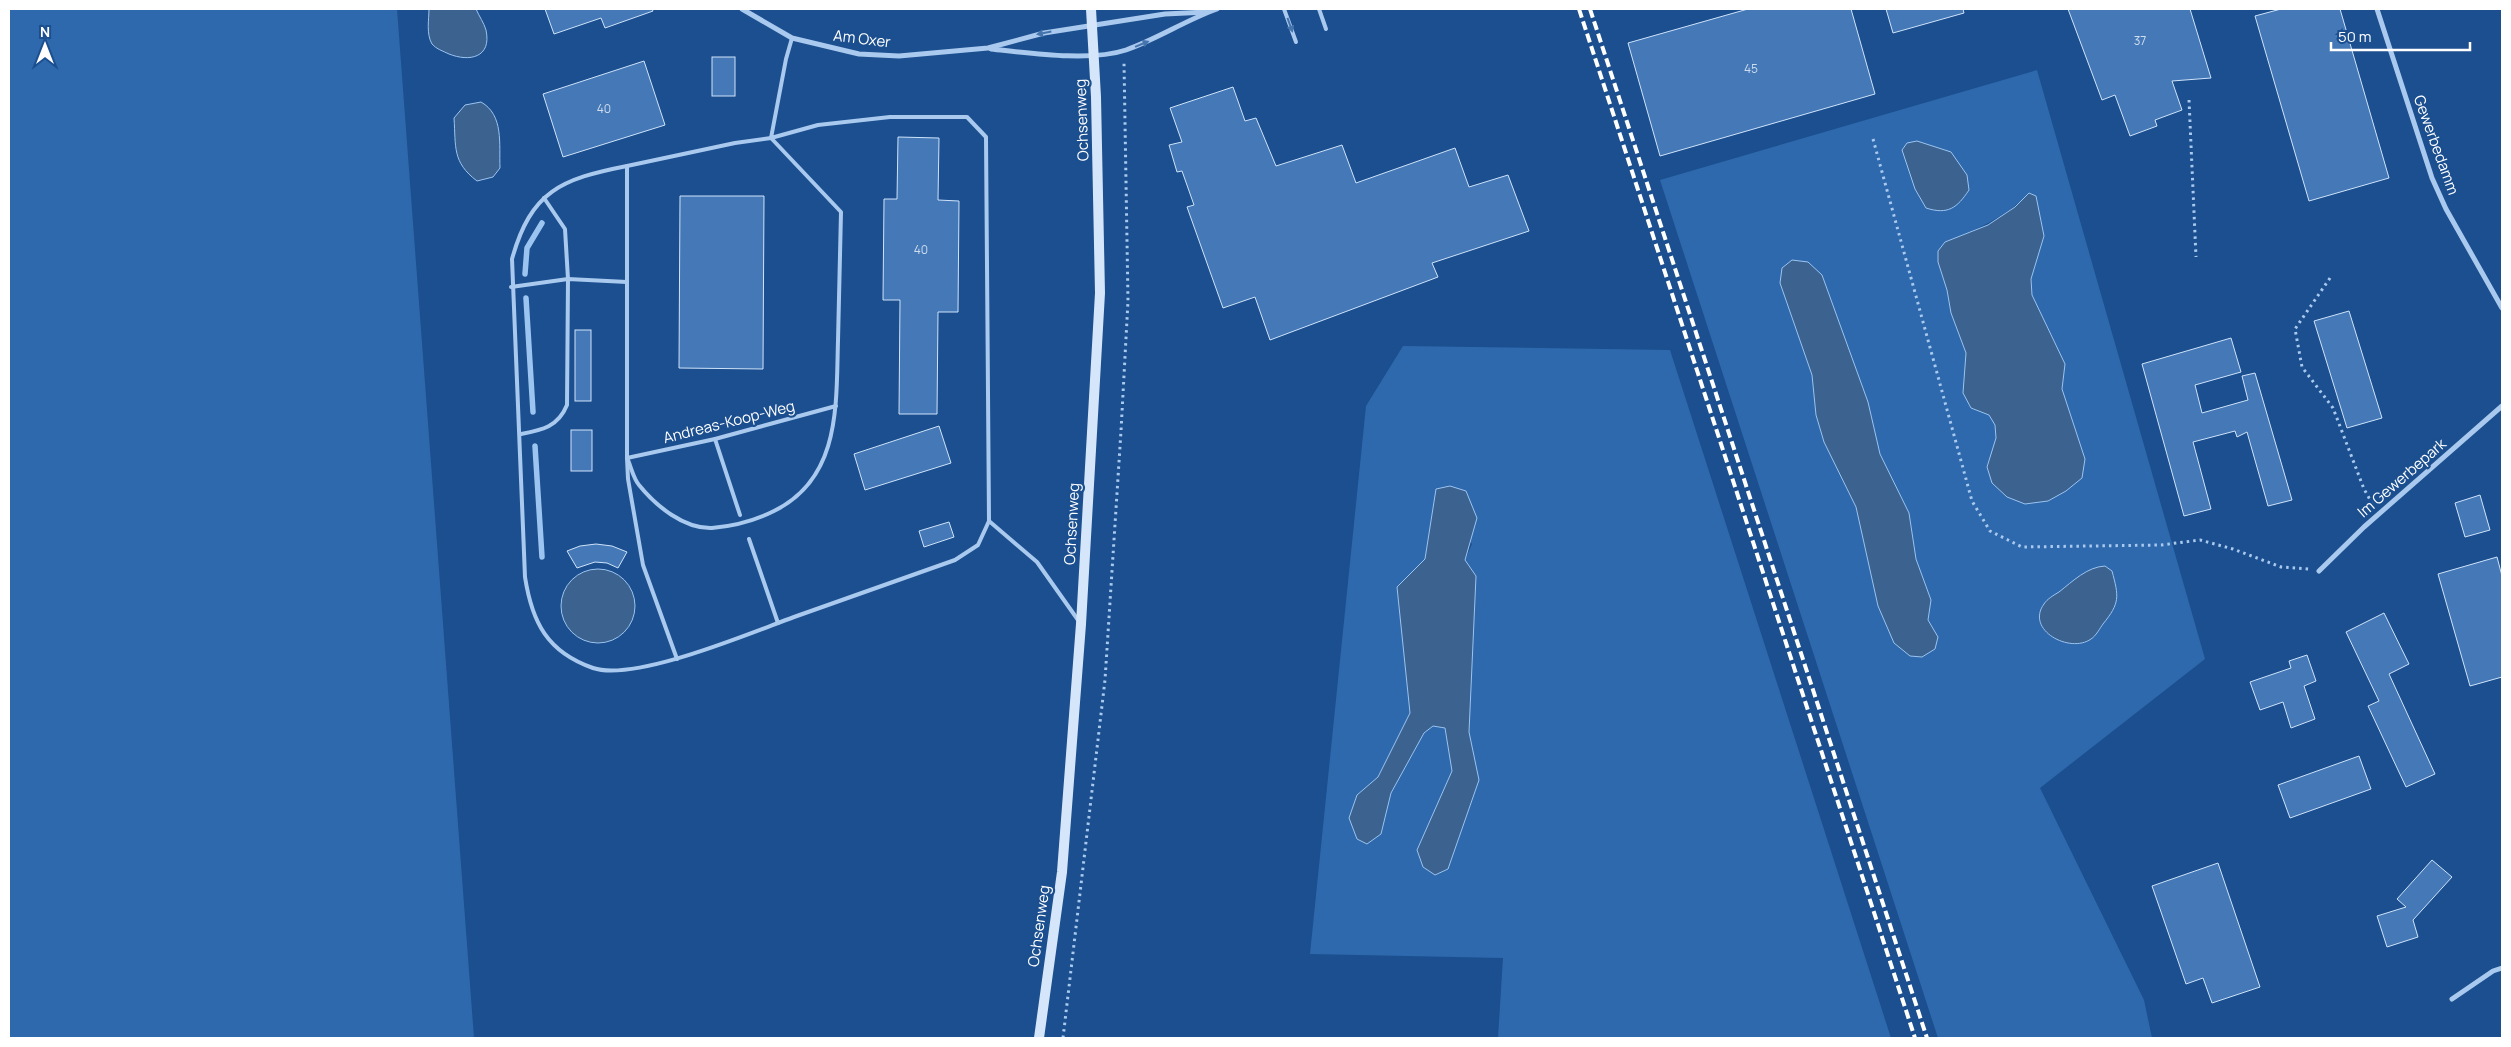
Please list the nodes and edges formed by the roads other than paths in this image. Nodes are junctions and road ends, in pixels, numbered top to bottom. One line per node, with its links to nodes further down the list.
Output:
1 (742, 9): 10 (street, Am Oxer)
2 (1091, 9): 8 (main road, Ochsenweg)
3 (1217, 9): 7 (street)
4 (1284, 9): 11 (lane, one-way to 11)
5 (1319, 9): 9 (lane)
6 (2377, 9): 20 (street, Gewerbedamm)
7 (1206, 12): 8 (street, Am Oxer); 13 (street, Am Oxer, one-way to 7)
8 (1093, 26): 12 (street, Am Oxer, one-way to 12); 13 (main road, Ochsenweg)
9 (1326, 29)
10 (792, 38): 12 (street, Am Oxer); 14 (lane)
11 (1296, 42)
12 (988, 48): 13 (street, Am Oxer)
13 (1094, 54): 31 (main road, Ochsenweg)
14 (771, 138): 15 (lane); 21 (lane); 27 (lane)
15 (627, 166): 16 (lane); 18 (lane)
16 (544, 198): 17 (lane); 19 (lane)
17 (568, 279): 18 (lane); 19 (lane); 23 (lane)
18 (627, 282): 25 (lane)
19 (511, 287): 23 (lane)
20 (2502, 308)
21 (836, 406): 24 (lane, Andreas-Koop-Weg); 25 (lane)
22 (2502, 406): 29 (street, Im Gewerbepark)
23 (521, 434): 32 (lane)
24 (715, 438): 25 (lane, Andreas-Koop-Weg); 26 (lane)
25 (627, 458): 32 (lane)
26 (740, 515)
27 (989, 521): 30 (lane); 31 (lane)
28 (748, 539): 30 (lane)
29 (2319, 570)
30 (778, 623): 32 (lane)
31 (1081, 624): 35 (main road, Ochsenweg)
32 (677, 659)
33 (2502, 968): 34 (street)
34 (2452, 998)
35 (1038, 1038)

